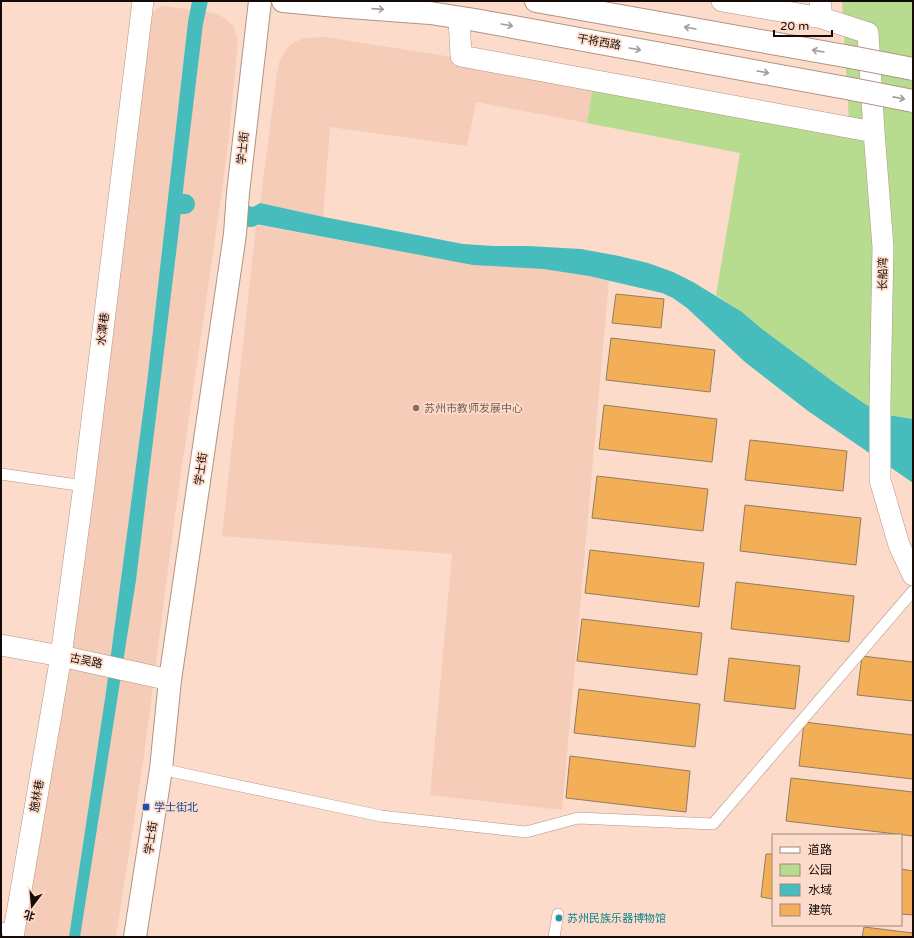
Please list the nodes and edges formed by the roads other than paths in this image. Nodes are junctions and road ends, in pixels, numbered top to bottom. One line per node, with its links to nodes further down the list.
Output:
1 (143, 1): 12 (street, 水潭巷)
2 (260, 1): 17 (main road, 学士街)
3 (283, 1): 7 (main road, 干将西路, one-way to 7)
4 (536, 1): 8 (main road, one-way to 4, bridge)
5 (722, 1): 6 (street)
6 (821, 10): 10 (street, 长船湾)
7 (459, 18): 9 (main road, 干将西路, one-way to 9, bridge); 10 (street)
8 (913, 69)
9 (913, 101)
10 (874, 132): 13 (street, 长船湾)
11 (1, 474): 12 (lane)
12 (84, 486): 16 (street, 水潭巷)
13 (913, 575)
14 (913, 591): 18 (lane)
15 (1, 645): 16 (street, 古吴路)
16 (61, 656): 17 (street, 古吴路); 20 (street, 施林巷)
17 (170, 680): 18 (main road, 学士街)
18 (161, 769): 21 (main road, 学士街)
19 (558, 914): 22 (lane)
20 (9, 932)
21 (135, 937)
22 (554, 937)

